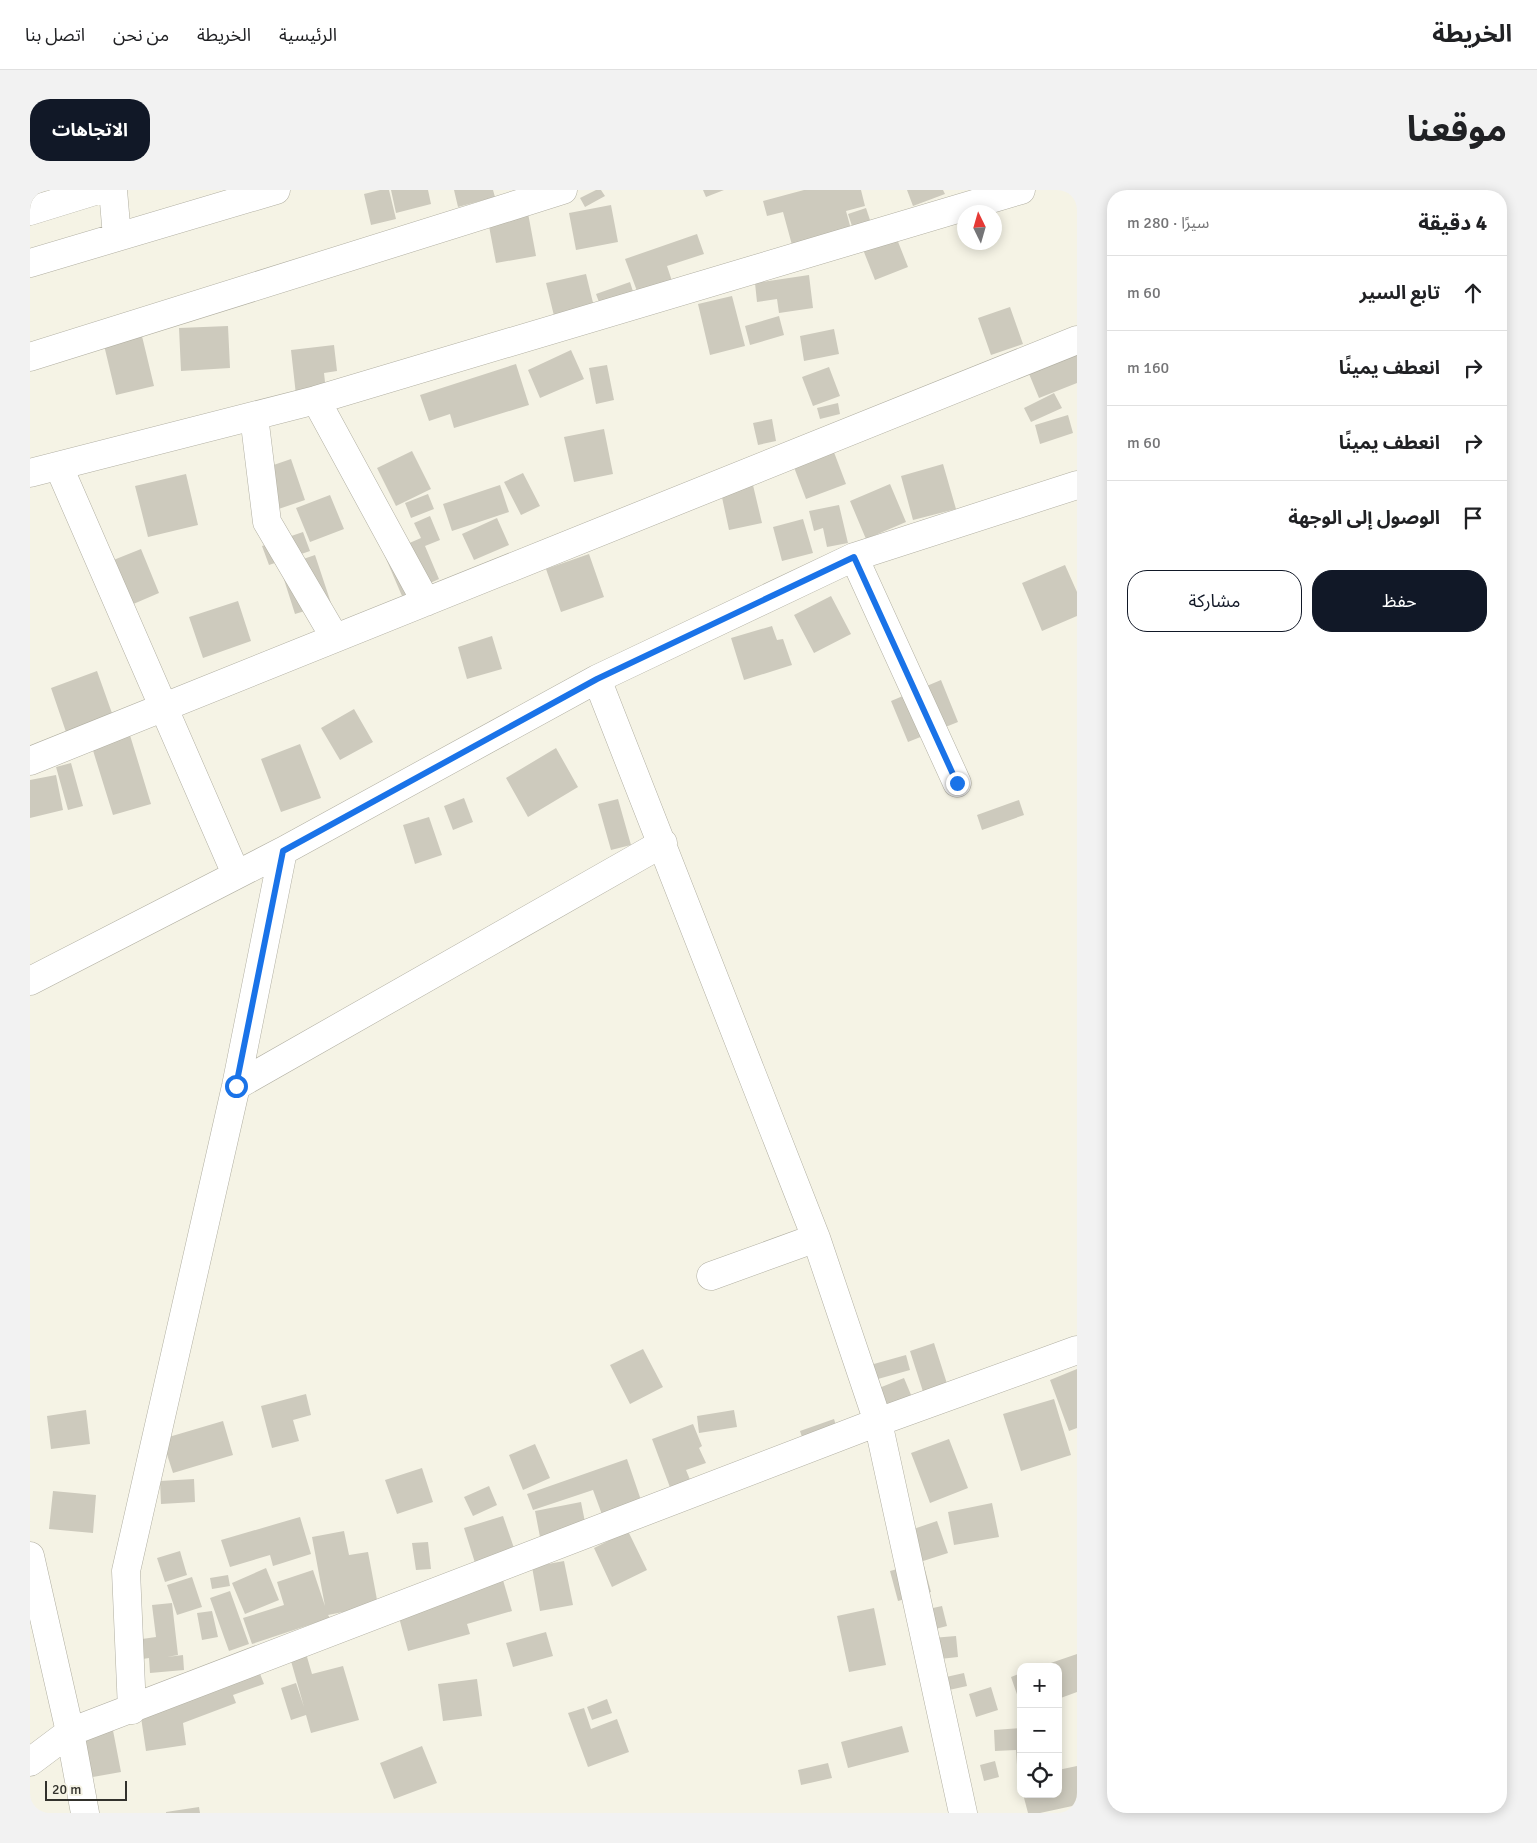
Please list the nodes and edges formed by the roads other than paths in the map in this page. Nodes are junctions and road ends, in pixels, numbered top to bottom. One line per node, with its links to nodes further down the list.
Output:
1 (98, 190): 6 (street)
2 (113, 190): 7 (street)
3 (276, 190): 7 (street)
4 (563, 190): 10 (street)
5 (1021, 190): 11 (street)
6 (30, 211)
7 (117, 237): 8 (street)
8 (30, 263)
9 (1077, 340): 17 (street)
10 (30, 357)
11 (316, 400): 12 (street); 17 (street)
12 (254, 416): 13 (street); 18 (street)
13 (59, 467): 14 (street); 20 (street)
14 (30, 474)
15 (1077, 485): 16 (street)
16 (854, 557): 19 (street); 22 (street)
17 (426, 602): 18 (street)
18 (335, 638): 20 (street)
19 (597, 679): 23 (street); 24 (street)
20 (164, 707): 21 (street); 25 (street)
21 (30, 760)
22 (957, 783)
23 (663, 843): 27 (street); 28 (street)
24 (283, 851): 25 (street); 27 (street)
25 (236, 874): 26 (street)
26 (30, 981)
27 (236, 1086): 33 (street)
28 (816, 1238): 29 (street); 31 (street)
29 (711, 1276)
30 (1077, 1350): 31 (street)
31 (878, 1422): 33 (street); 37 (street)
32 (30, 1556): 34 (street)
33 (132, 1710): 34 (street)
34 (70, 1732): 35 (street); 36 (street)
35 (30, 1762)
36 (84, 1813)
37 (963, 1813)

